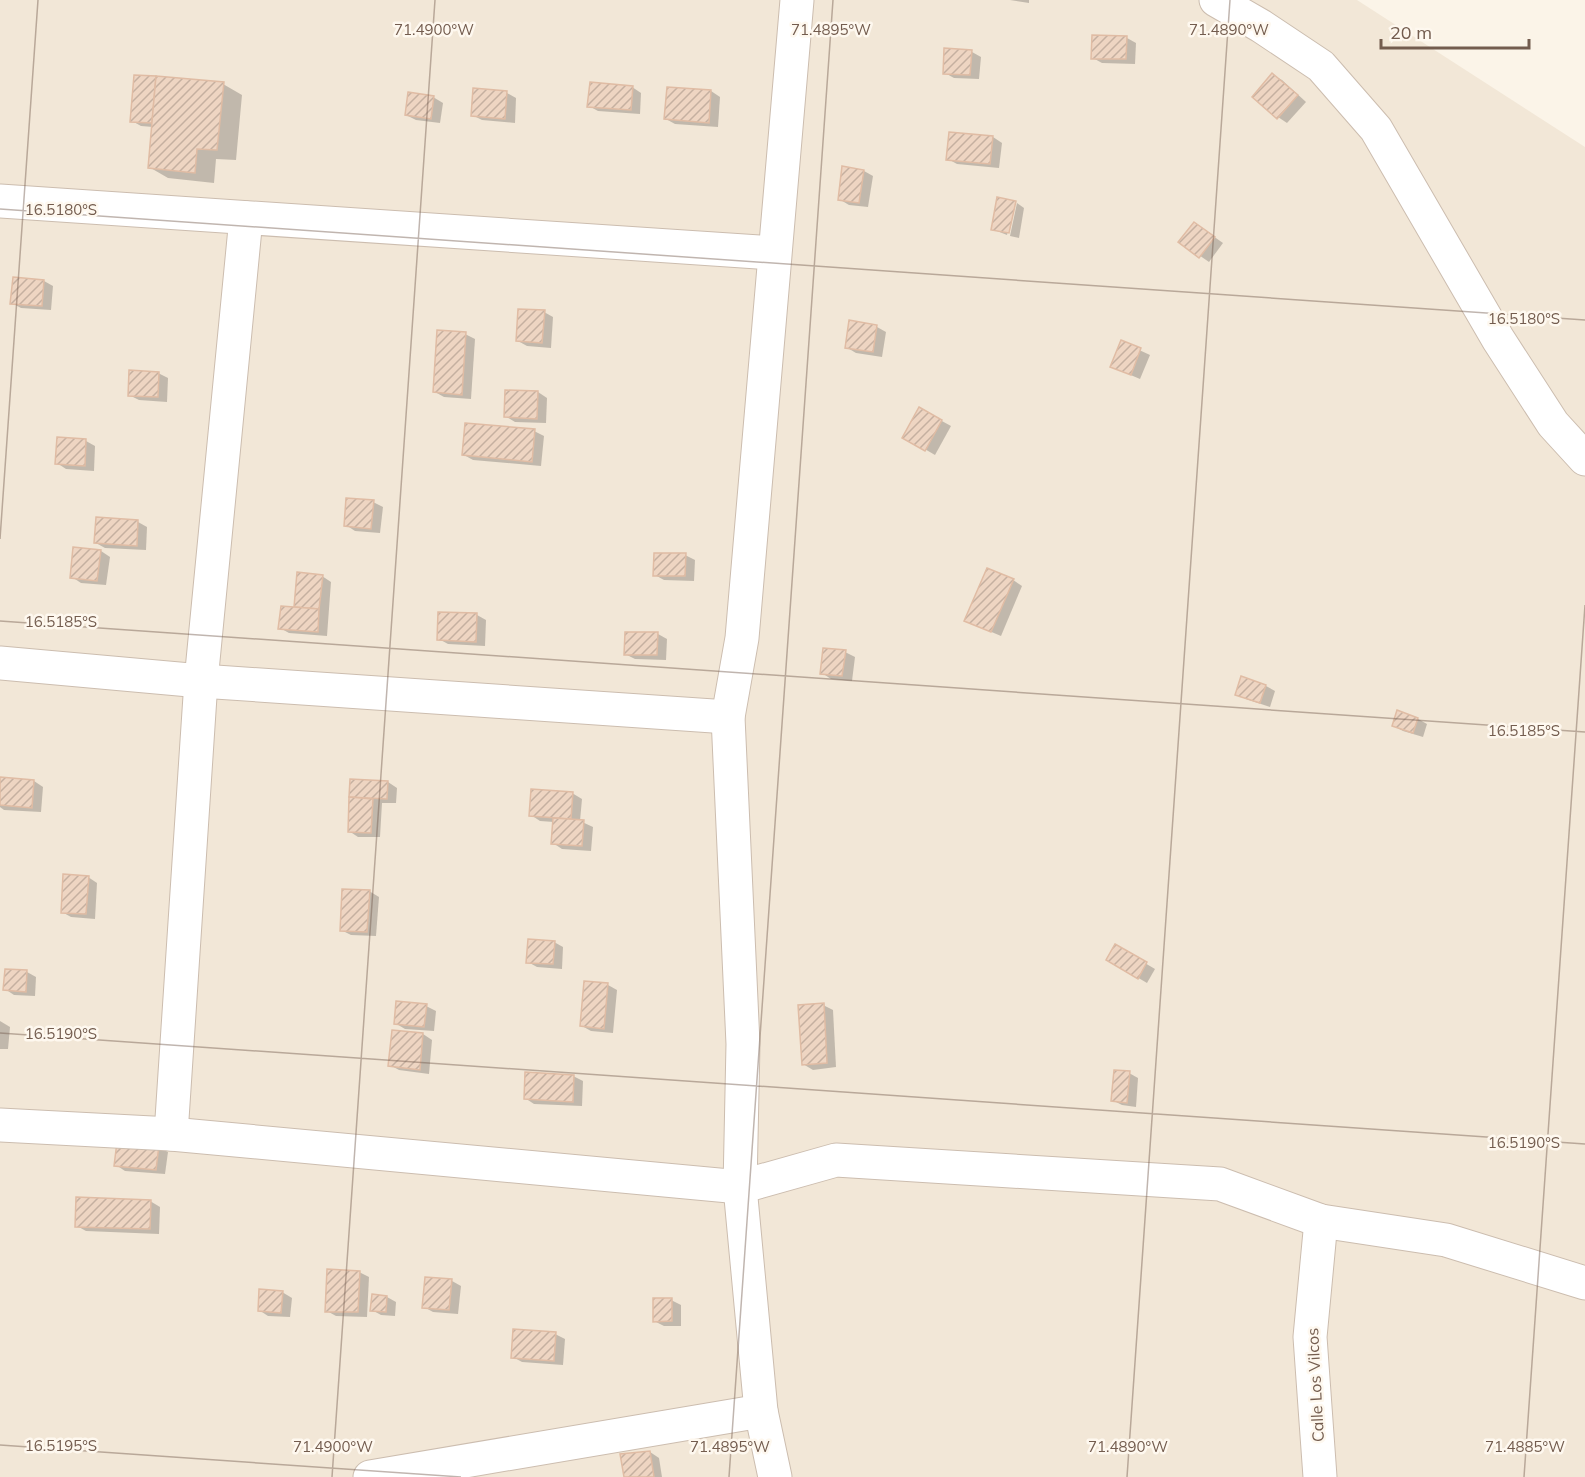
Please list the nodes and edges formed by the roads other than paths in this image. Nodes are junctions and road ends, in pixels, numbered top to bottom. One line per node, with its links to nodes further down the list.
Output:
1 (797, 0): 5 (street)
2 (1216, 0): 6 (street)
3 (0, 201): 4 (street)
4 (246, 218): 5 (street); 8 (street)
5 (774, 253): 9 (street)
6 (1585, 459)
7 (0, 663): 8 (street)
8 (201, 681): 9 (street); 11 (street)
9 (728, 717): 12 (street)
10 (0, 1125): 11 (street)
11 (171, 1134): 12 (street)
12 (740, 1187): 13 (street); 15 (street)
13 (1321, 1221): 14 (street); 18 (street, Calle Los Vilcos)
14 (1585, 1283)
15 (761, 1412): 16 (street); 17 (street)
16 (370, 1477)
17 (775, 1477)
18 (1320, 1477)

